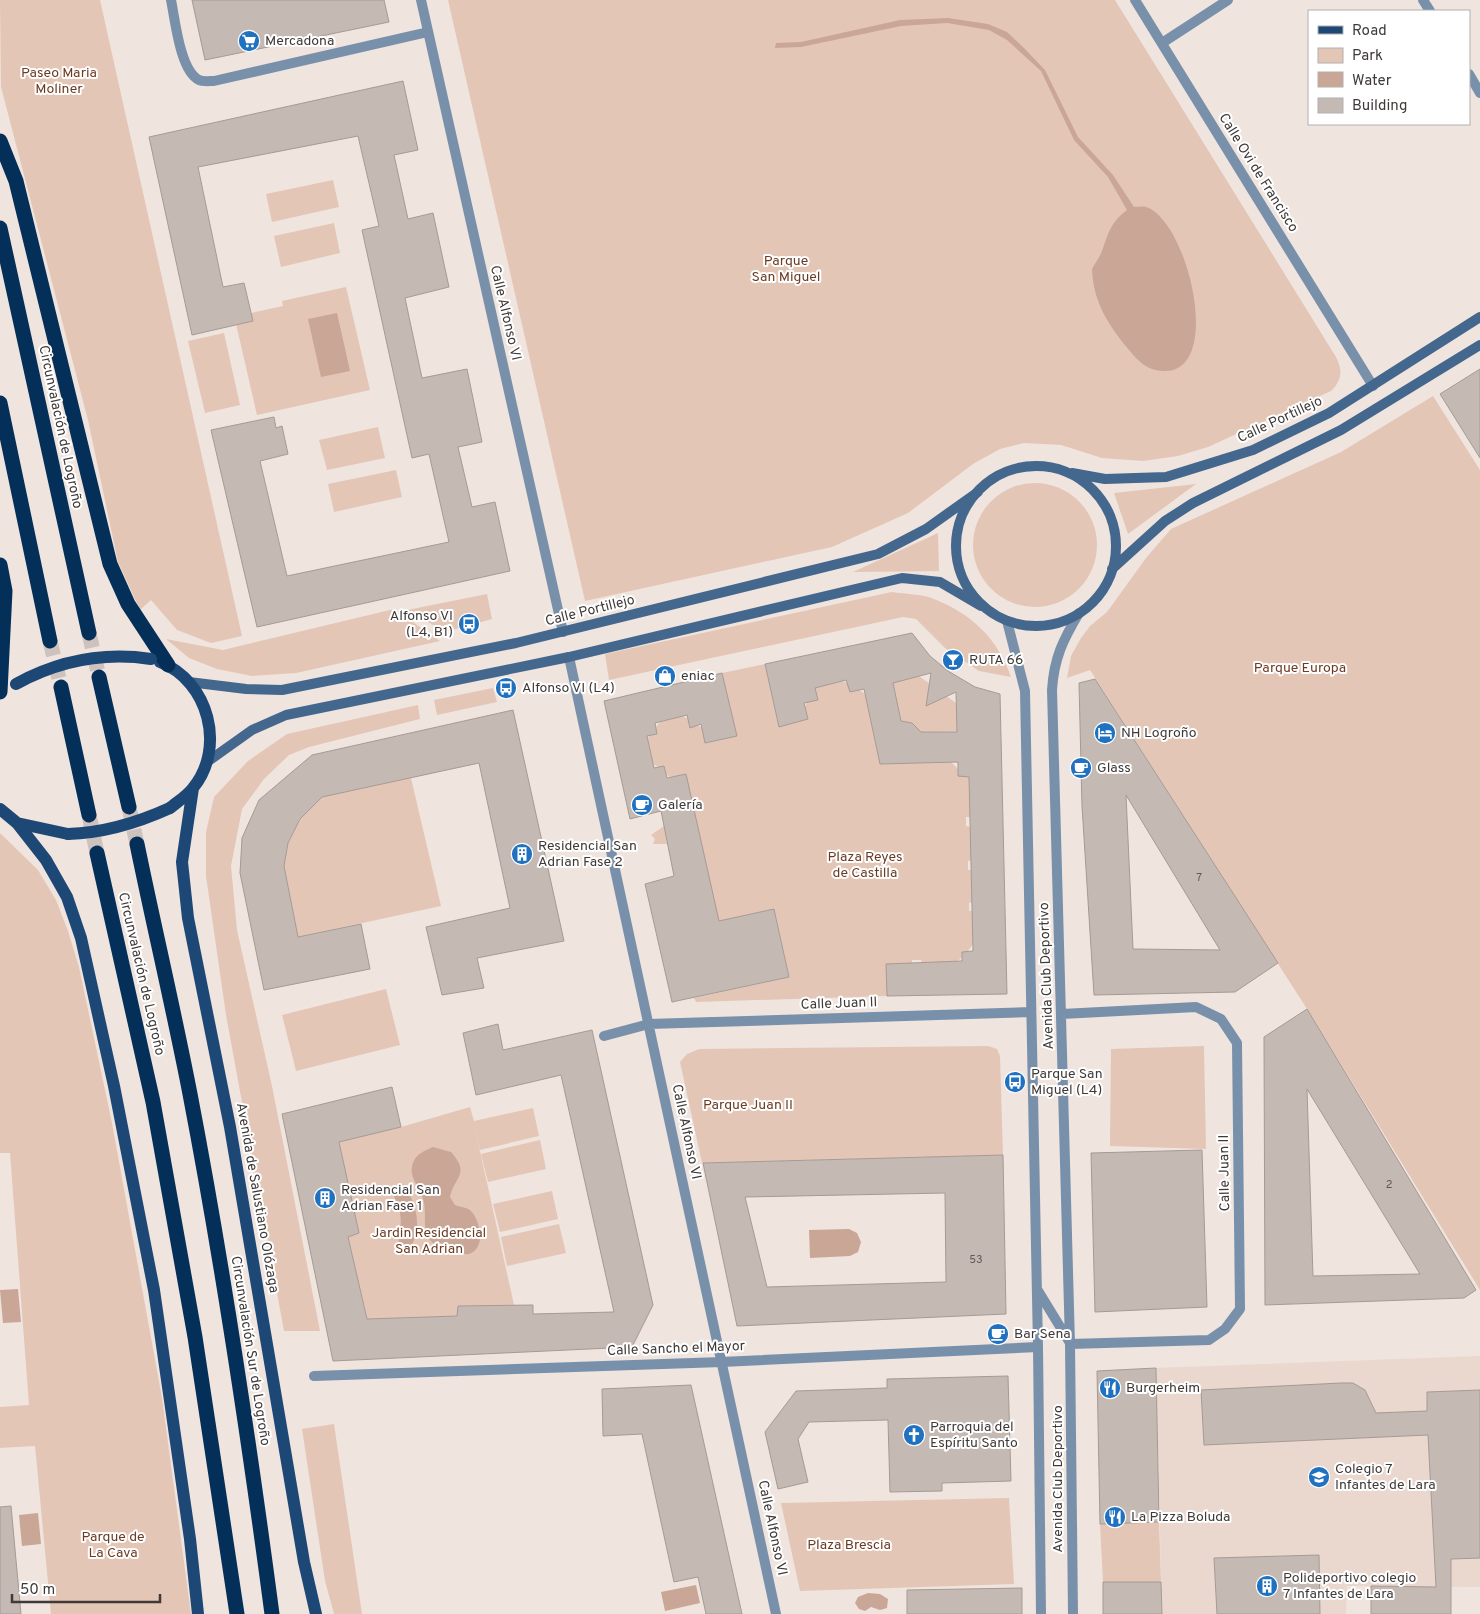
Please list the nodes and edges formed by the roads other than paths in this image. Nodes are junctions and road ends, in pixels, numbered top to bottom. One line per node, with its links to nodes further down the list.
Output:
1 (170, 0): 5 (street)
2 (421, 0): 5 (street, Calle Alfonso VI)
3 (1135, 0): 6 (street, Calle Ovi de Francisco)
4 (1228, 0): 6 (street)
5 (428, 32): 22 (street, Calle Alfonso VI)
6 (1162, 42): 13 (street, Calle Ovi de Francisco)
7 (1470, 76): 8 (street)
8 (1480, 92)
9 (0, 141): 26 (highway)
10 (0, 228): 23 (highway, Circunvalación de Logroño)
11 (1480, 318): 13 (main road, Calle Portillejo)
12 (1480, 345): 18 (main road)
13 (1373, 386): 15 (main road, Calle Portillejo)
14 (0, 403): 24 (highway)
15 (1069, 473): 16 (main road); 18 (main road)
16 (978, 492): 19 (main road); 22 (main road, Calle Portillejo)
17 (0, 566): 30 (highway)
18 (1112, 569): 20 (main road)
19 (980, 606): 21 (main road); 25 (main road)
20 (1080, 613): 21 (main road); 41 (street, Avenida Club Deportivo)
21 (1006, 620): 40 (street, Avenida Club Deportivo)
22 (563, 632): 28 (main road, Calle Portillejo)
23 (89, 633)
24 (50, 641)
25 (569, 656): 32 (main road); 42 (street, Calle Alfonso VI)
26 (168, 665): 28 (main road); 31 (main road, bridge)
27 (99, 677): 34 (highway)
28 (190, 682): 32 (main road)
29 (61, 687): 36 (highway)
30 (0, 692)
31 (0, 696)
32 (207, 762): 33 (main road)
33 (193, 788): 37 (main road, bridge); 53 (main road, Avenida de Salustiano Olózaga)
34 (128, 807)
35 (1, 811): 37 (main road)
36 (89, 815)
37 (17, 823): 50 (main road)
38 (137, 844): 44 (highway, Circunvalación de Logroño)
39 (97, 853): 51 (highway, Circunvalación de Logroño)
40 (1031, 1012): 42 (street, Calle Juan II); 45 (street, Avenida Club Deportivo)
41 (1062, 1014): 46 (street, Avenida Club Deportivo); 46 (street, Calle Juan II)
42 (649, 1024): 43 (street, Calle Juan II); 48 (street, Calle Alfonso VI)
43 (604, 1036)
44 (189, 1093): 52 (highway, Circunvalación Sur de Logroño)
45 (1037, 1289): 46 (street, Avenida Club Deportivo); 47 (street, Avenida Club Deportivo)
46 (1070, 1344): 56 (street, Avenida Club Deportivo)
47 (1038, 1347): 48 (street, Calle Sancho el Mayor); 55 (street, Avenida Club Deportivo)
48 (722, 1362): 49 (street, Calle Sancho el Mayor); 54 (street, Calle Alfonso VI)
49 (314, 1376)
50 (198, 1614)
51 (237, 1614)
52 (272, 1614)
53 (316, 1614)
54 (776, 1614)
55 (1041, 1614)
56 (1073, 1614)

